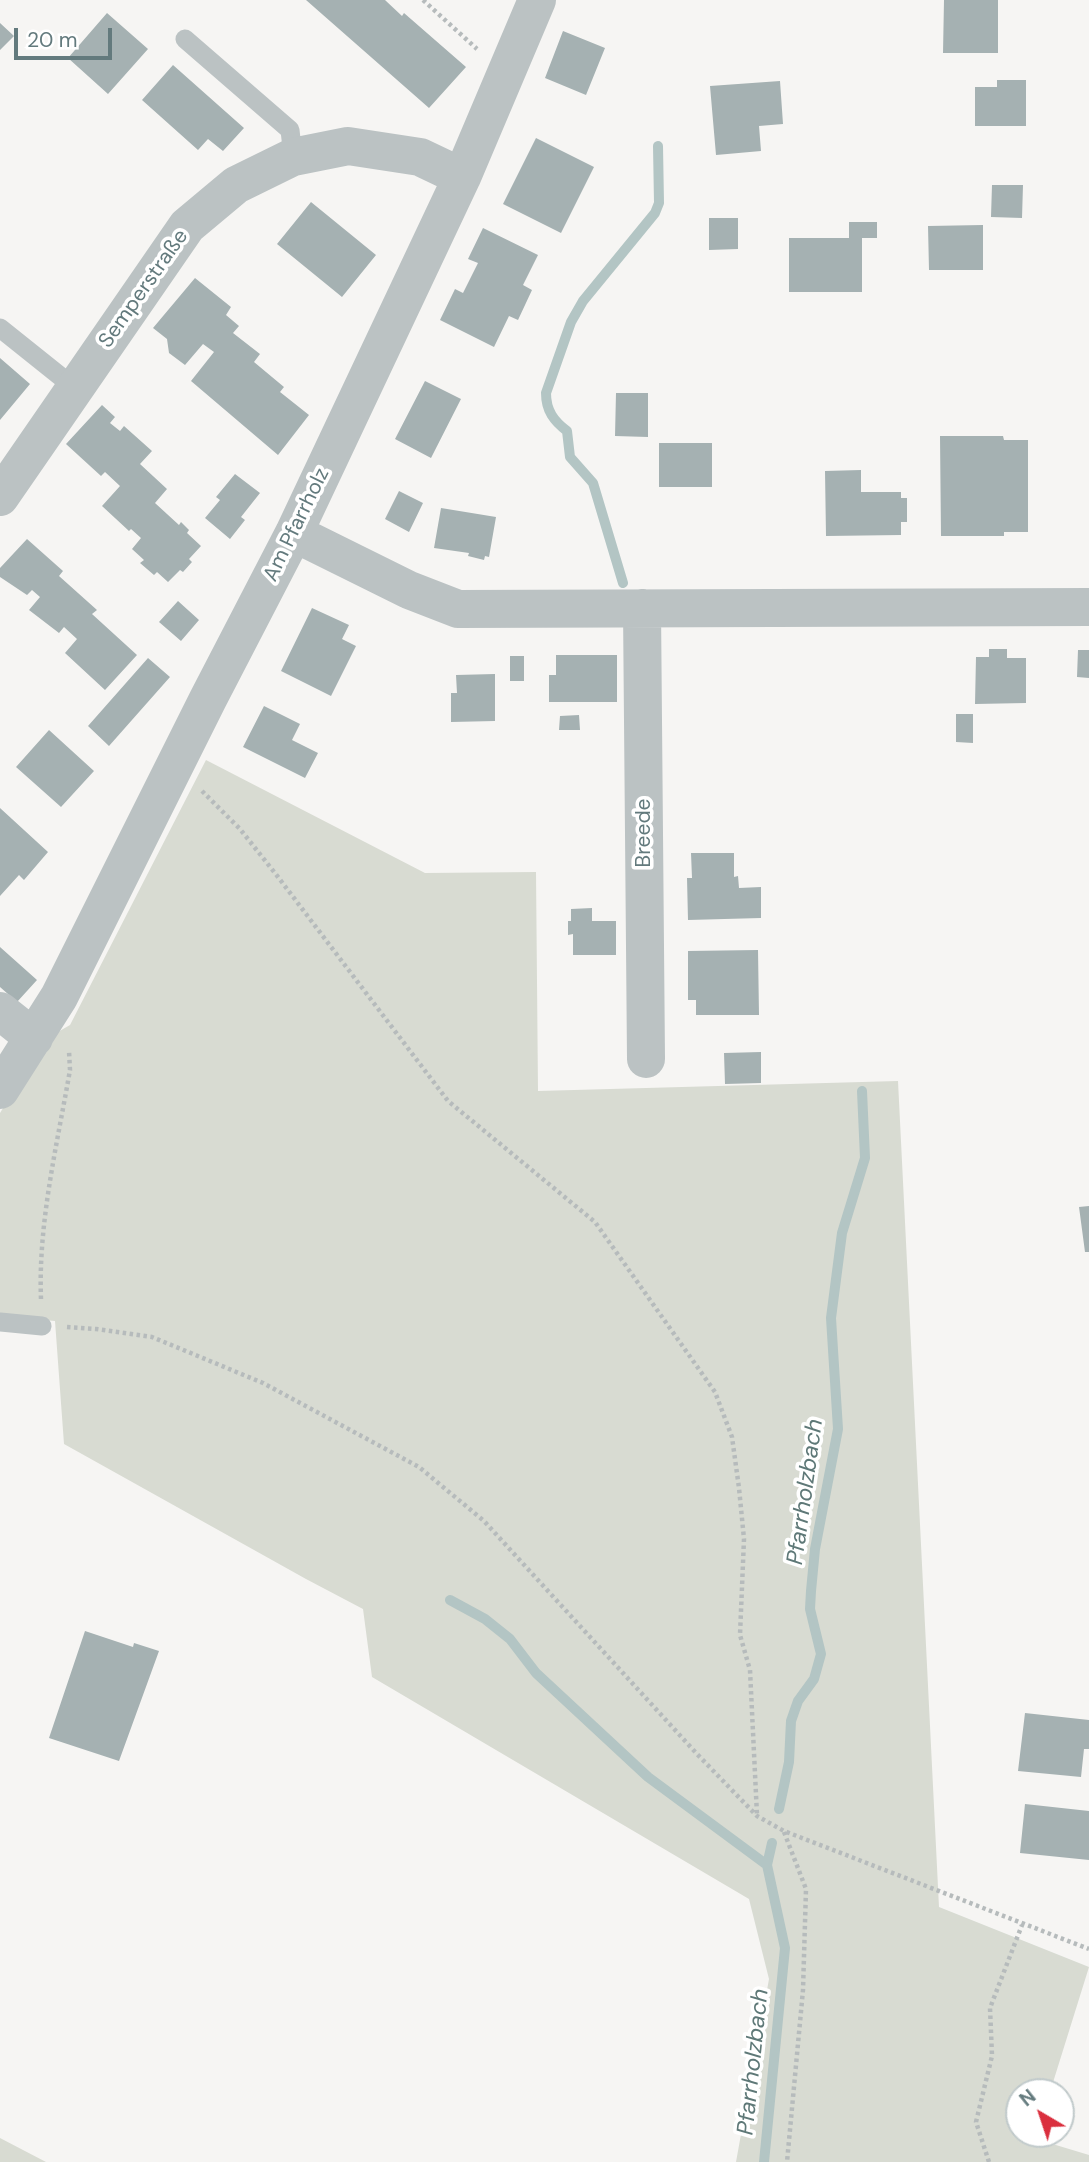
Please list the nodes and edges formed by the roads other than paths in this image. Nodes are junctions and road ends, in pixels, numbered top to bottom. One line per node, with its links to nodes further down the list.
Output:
1 (537, 0): 4 (street, Am Pfarrholz)
2 (185, 38): 3 (lane)
3 (293, 157): 4 (street, Semperstraße); 6 (street, Semperstraße)
4 (462, 177): 8 (street, Am Pfarrholz)
5 (0, 328): 6 (lane)
6 (75, 388): 7 (street, Semperstraße)
7 (0, 496)
8 (294, 533): 10 (street); 12 (street, Am Pfarrholz)
9 (1089, 607): 10 (street)
10 (642, 608): 13 (street, Breede)
11 (0, 1011): 12 (street)
12 (34, 1038): 14 (street, Am Pfarrholz)
13 (646, 1059)
14 (0, 1090)
15 (0, 1322): 16 (lane)
16 (42, 1325)

